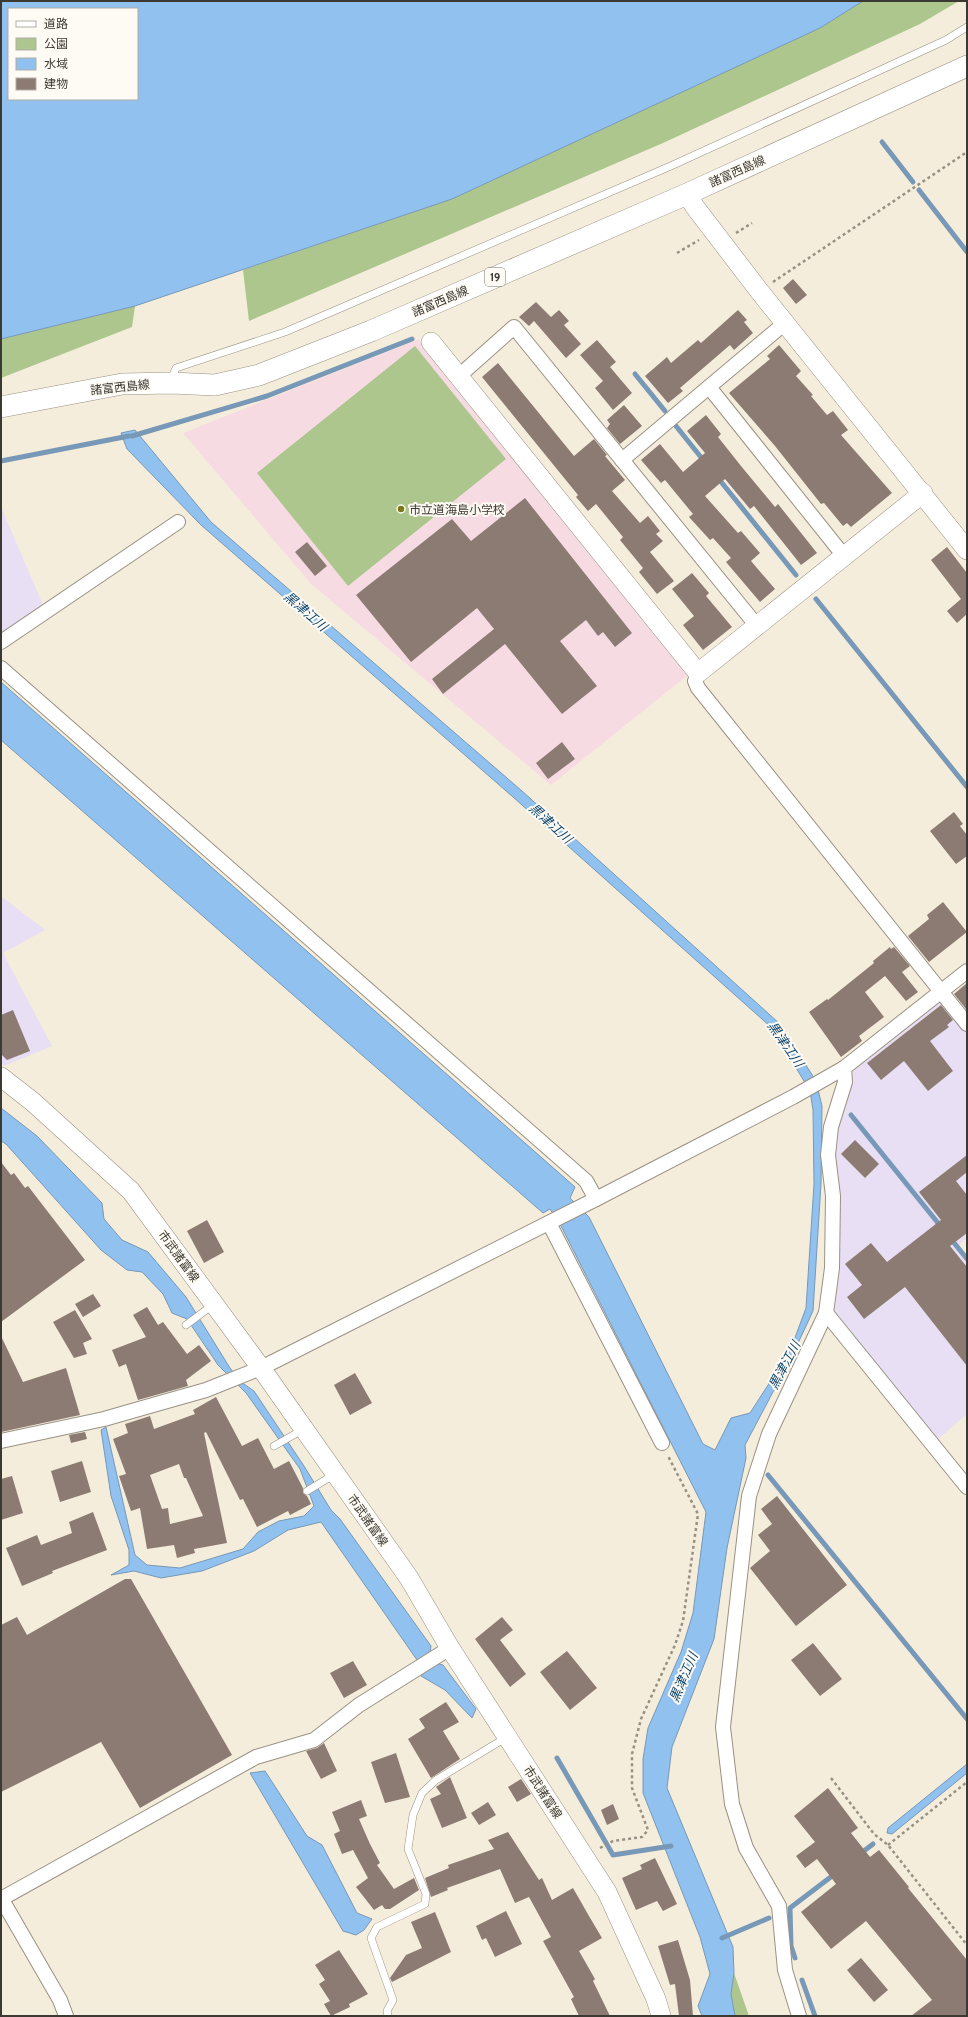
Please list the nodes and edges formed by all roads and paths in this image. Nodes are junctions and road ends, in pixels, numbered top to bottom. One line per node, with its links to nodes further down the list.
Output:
1 (967, 27): 11 (lane)
2 (967, 66): 4 (main road, 諸富西島線 / 19)
3 (967, 152): 7 (path)
4 (687, 194): 5 (street); 11 (main road, 諸富西島線 / 19)
5 (713, 231): 6 (path); 7 (street)
6 (677, 253)
7 (760, 292): 8 (street)
8 (786, 323): 12 (street); 15 (street)
9 (431, 342): 10 (street)
10 (459, 376): 14 (street); 22 (street)
11 (171, 383): 13 (main road, 諸富西島線 / 19)
12 (709, 387): 14 (street); 18 (street)
13 (1, 407)
14 (622, 460): 19 (street)
15 (923, 492): 17 (street); 18 (street)
16 (178, 522): 20 (street)
17 (967, 550)
18 (844, 556): 19 (street)
19 (757, 626): 22 (street)
20 (1, 642)
21 (1, 668): 28 (street)
22 (698, 673): 24 (street)
23 (967, 970): 24 (street)
24 (941, 991): 25 (street); 26 (street)
25 (967, 1024)
26 (844, 1068): 28 (street); 31 (street)
27 (1, 1077): 30 (street, 市武諸富線)
28 (591, 1202): 29 (street)
29 (549, 1223): 33 (street); 36 (street)
30 (208, 1308): 32 (lane); 33 (street, 市武諸富線)
31 (826, 1313): 39 (street); 52 (street)
32 (186, 1325)
33 (261, 1368): 34 (street, 市武諸富線); 35 (street)
34 (297, 1433): 37 (lane); 38 (street, 市武諸富線)
35 (1, 1441)
36 (662, 1443): 46 (path)
37 (274, 1446)
38 (336, 1474): 40 (lane); 41 (street, 市武諸富線)
39 (967, 1487)
40 (307, 1490)
41 (444, 1652): 42 (street, 市武諸富線); 47 (street)
42 (508, 1737): 50 (lane); 51 (street, 市武諸富線)
43 (831, 1778): 45 (path)
44 (967, 1782): 45 (path)
45 (888, 1845): 48 (path)
46 (602, 1846)
47 (1, 1898): 49 (street)
48 (967, 1945)
49 (66, 2016)
50 (388, 2016)
51 (661, 2016)
52 (799, 2016)

